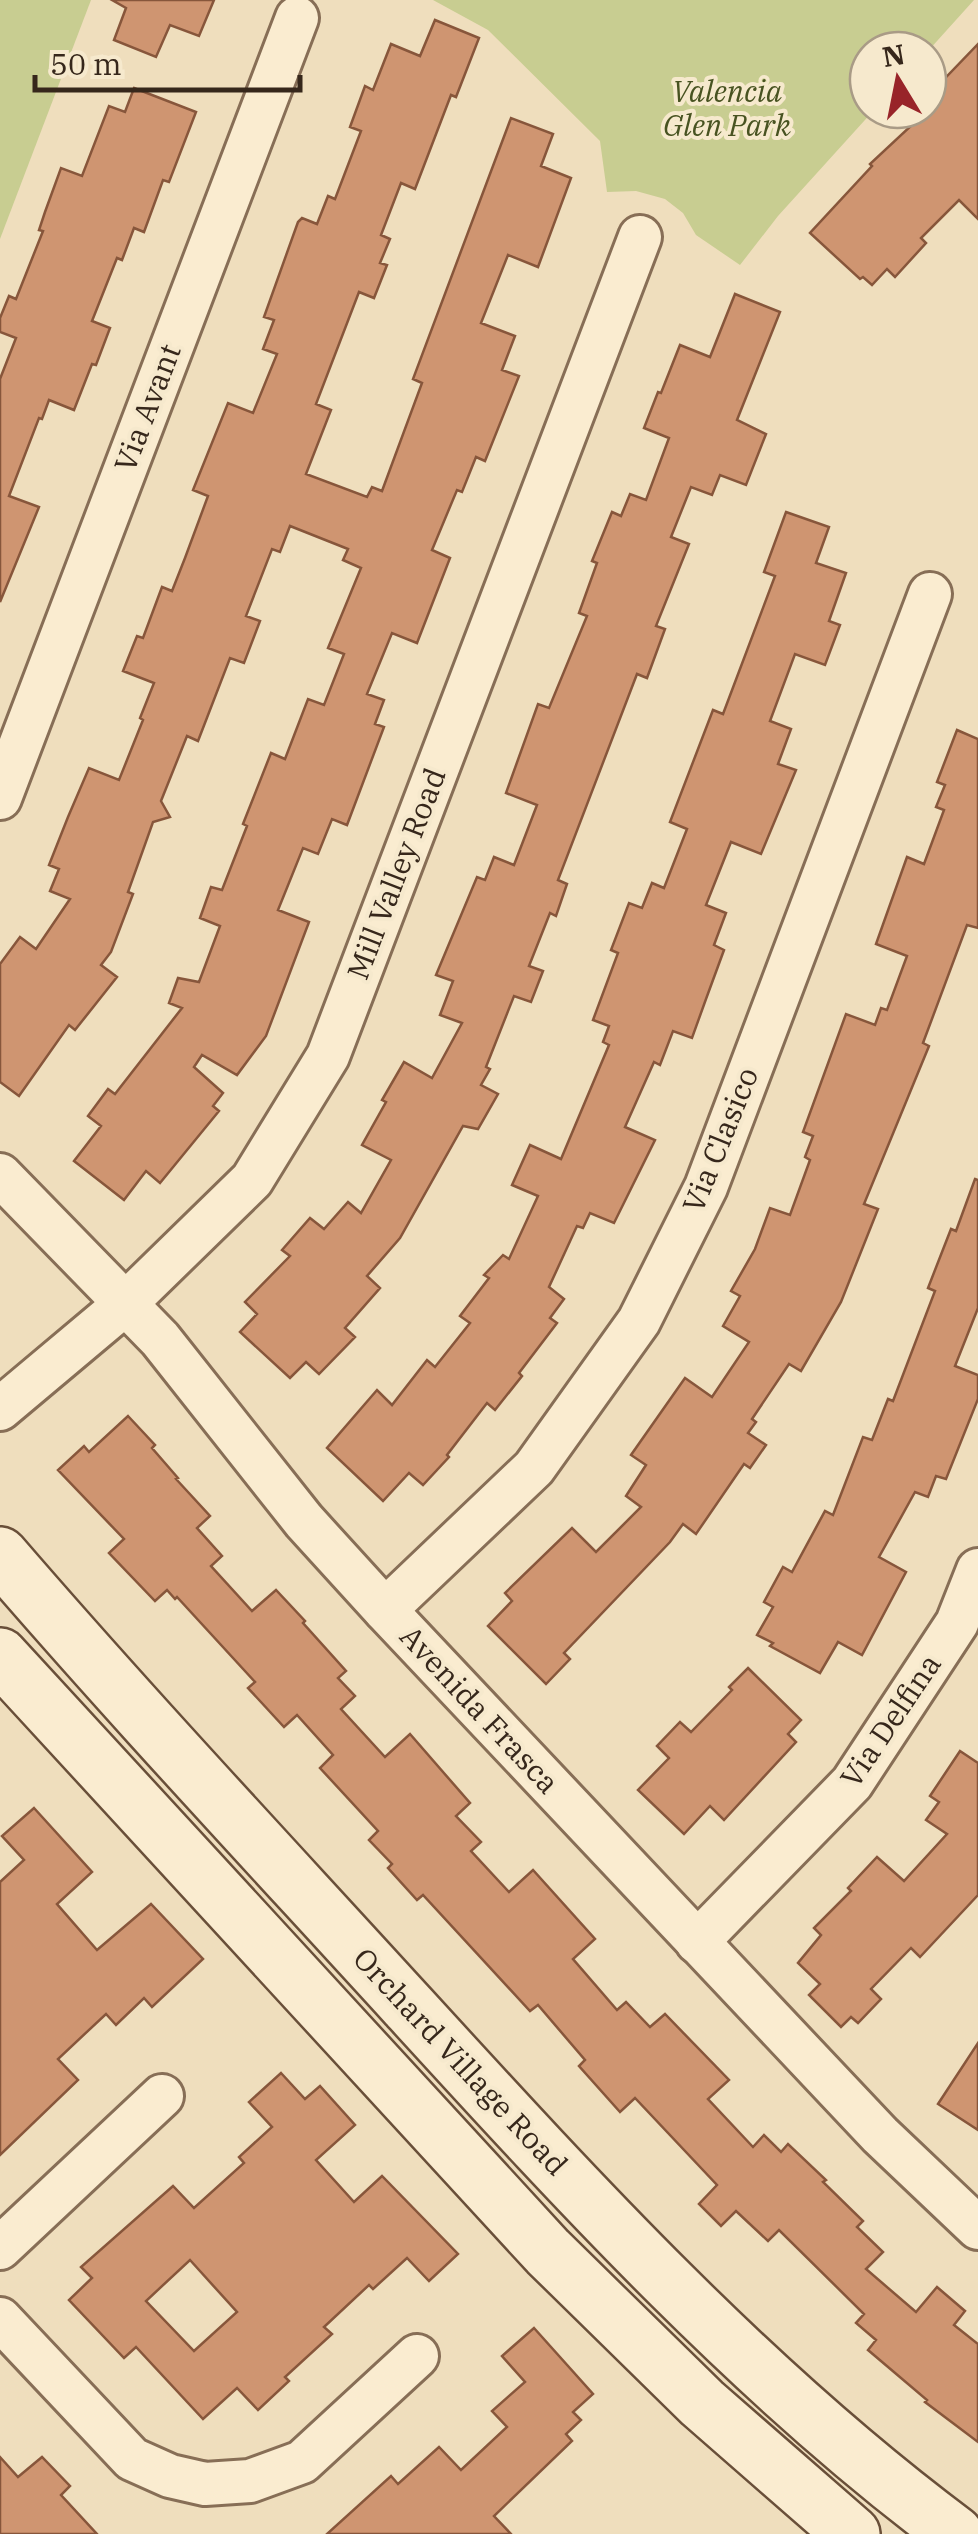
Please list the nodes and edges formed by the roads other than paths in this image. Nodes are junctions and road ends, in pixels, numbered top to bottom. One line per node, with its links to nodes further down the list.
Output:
1 (296, 18): 4 (street, Via Avant)
2 (640, 237): 6 (street, Mill Valley Road)
3 (930, 594): 10 (street, Via Clasico)
4 (0, 798)
5 (0, 1175): 6 (street, Avenida Frasca)
6 (124, 1304): 7 (street, Mill Valley Road); 10 (street, Avenida Frasca)
7 (0, 1409)
8 (0, 1555): 19 (main road, Orchard Village Road)
9 (978, 1570): 12 (street, Via Delfina)
10 (385, 1610): 12 (street, Avenida Frasca)
11 (0, 1656): 18 (main road, Orchard Village Road)
12 (697, 1942): 14 (street, Avenida Frasca)
13 (162, 2096): 15 (street)
14 (978, 2228)
15 (0, 2248)
16 (0, 2320): 17 (street)
17 (417, 2356)
18 (852, 2534)
19 (955, 2534)

